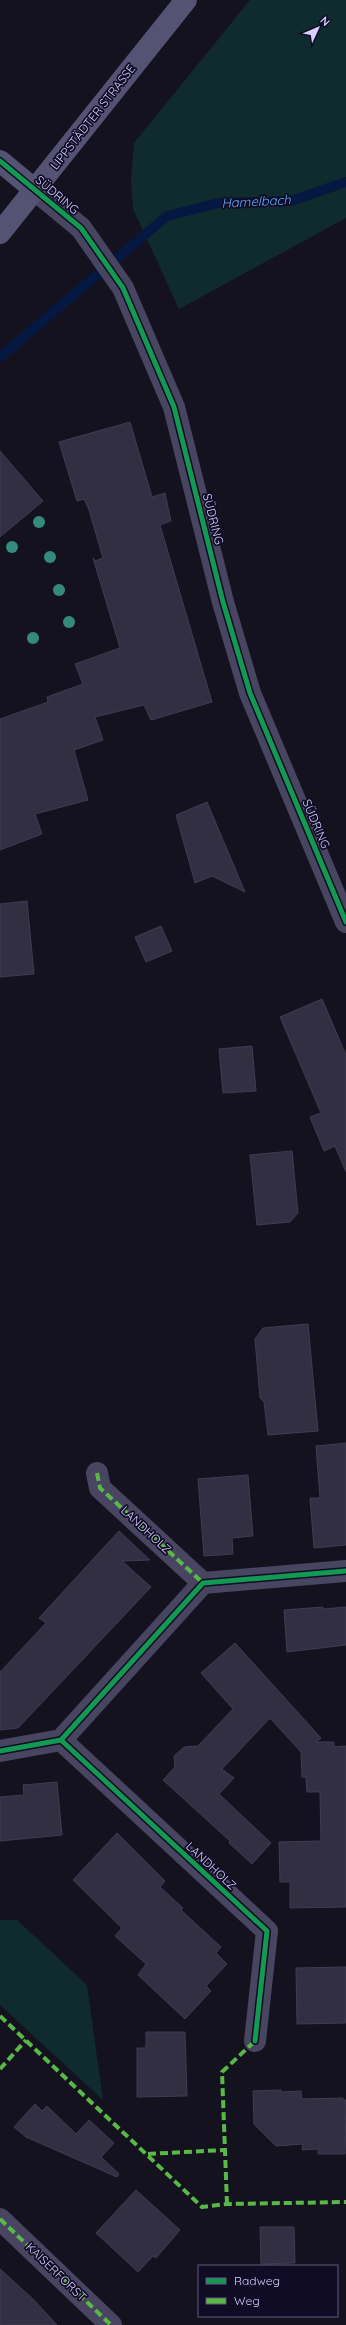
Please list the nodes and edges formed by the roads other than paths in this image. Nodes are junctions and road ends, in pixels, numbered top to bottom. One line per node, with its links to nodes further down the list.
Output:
1 (186, 0): 3 (street, LIPPSTÄDTER STRASSE)
2 (0, 161): 3 (street, SÜDRING)
3 (35, 190): 4 (street, LIPPSTÄDTER STRASSE); 5 (street, SÜDRING)
4 (0, 233)
5 (346, 922)
6 (97, 1473): 8 (street, LANDHOLZ)
7 (346, 1571): 8 (street)
8 (203, 1583): 9 (street)
9 (61, 1740): 10 (street); 11 (street, LANDHOLZ)
10 (0, 1751)
11 (255, 2041)
12 (0, 2219): 13 (street, KAISERFORST)
13 (111, 2325)

